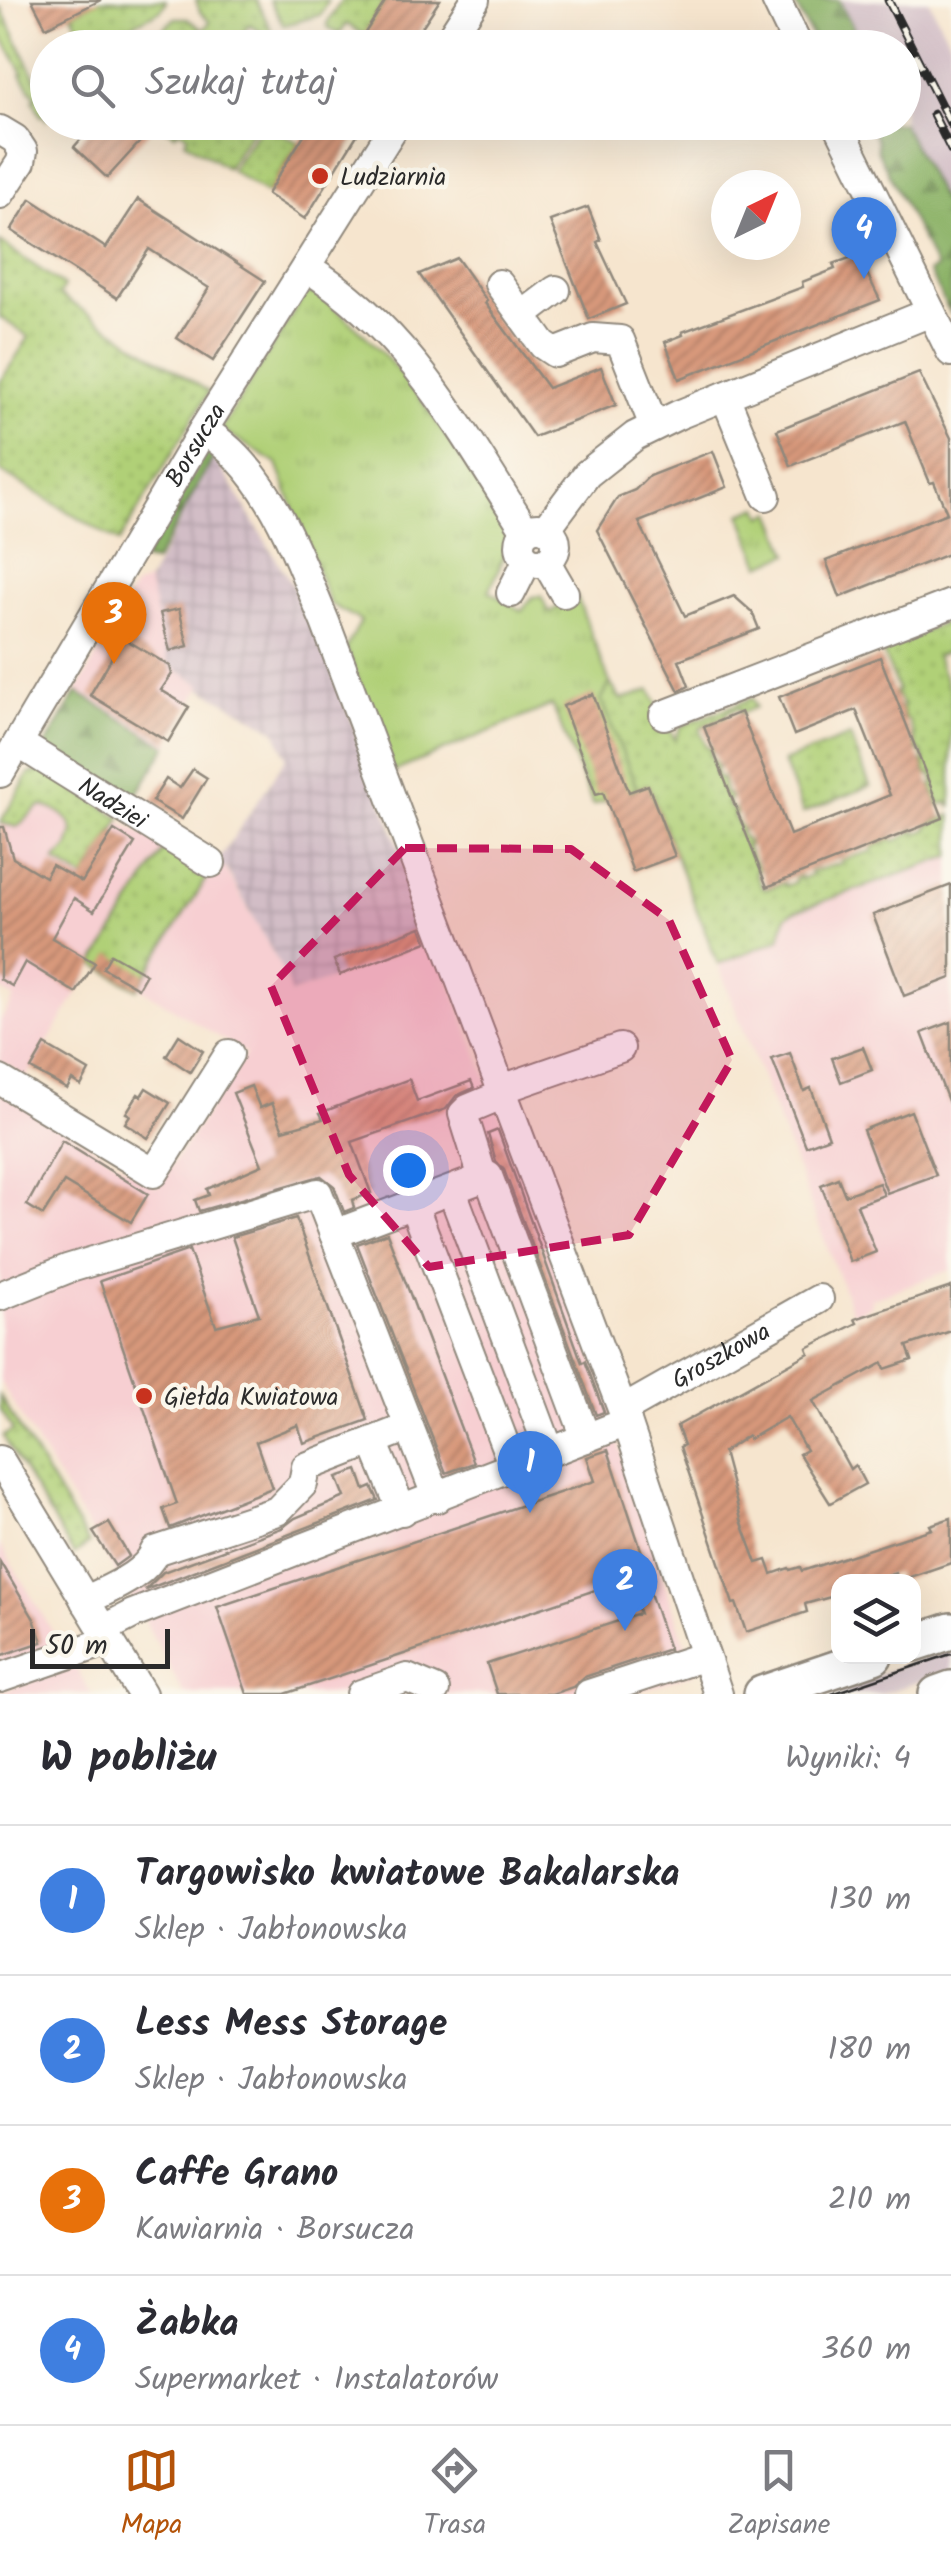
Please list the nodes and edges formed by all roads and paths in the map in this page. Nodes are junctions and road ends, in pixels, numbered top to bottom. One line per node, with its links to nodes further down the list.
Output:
1 (475, 0): 3 (street)
2 (776, 0): 4 (street)
3 (456, 30)
4 (791, 30)
5 (0, 130): 8 (street)
6 (387, 140): 9 (street, Borsucza)
7 (846, 140): 12 (street)
8 (6, 185)
9 (306, 267): 17 (street, Borsucza); 19 (street)
10 (500, 284): 13 (street)
11 (556, 290): 13 (street)
12 (931, 312): 14 (street); 15 (street)
13 (523, 315): 16 (street)
14 (951, 352)
15 (725, 396): 16 (street); 18 (street)
16 (654, 426): 19 (street)
17 (204, 430): 25 (street, Borsucza); 31 (street)
18 (766, 496)
19 (536, 530): 20 (street)
20 (537, 561): 21 (street); 22 (street)
21 (510, 593)
22 (564, 594)
23 (951, 604): 24 (street)
24 (664, 715)
25 (18, 743): 26 (street, Borsucza); 27 (street, Nadziei)
26 (0, 773)
27 (211, 864)
28 (620, 1048): 31 (street)
29 (229, 1054): 30 (street)
30 (0, 1080)
31 (503, 1092): 32 (street); 38 (street)
32 (485, 1177): 33 (street); 40 (street)
33 (452, 1190): 34 (street); 42 (street)
34 (413, 1204): 35 (street); 44 (street)
35 (334, 1234): 36 (street); 39 (street)
36 (0, 1296)
37 (819, 1300): 38 (street, Groszkowa)
38 (625, 1416): 40 (street, Groszkowa); 51 (street)
39 (409, 1427): 41 (street); 45 (street)
40 (586, 1438): 42 (street, Groszkowa)
41 (373, 1440): 46 (street); 47 (street)
42 (550, 1452): 44 (street, Groszkowa)
43 (0, 1460): 47 (street)
44 (513, 1466): 45 (street, Groszkowa)
45 (437, 1498): 46 (street, Groszkowa)
46 (402, 1512): 49 (street, Groszkowa)
47 (85, 1601): 49 (street)
48 (951, 1631): 50 (main road)
49 (105, 1635): 53 (street, Groszkowa); 56 (street)
50 (921, 1641)
51 (705, 1656): 58 (street); 59 (street)
52 (850, 1664): 60 (main road)
53 (0, 1678)
54 (418, 1687): 57 (street)
55 (951, 1689): 61 (main road)
56 (142, 1694)
57 (361, 1694)
58 (589, 1694)
59 (718, 1694)
60 (762, 1694)
61 (937, 1694)

